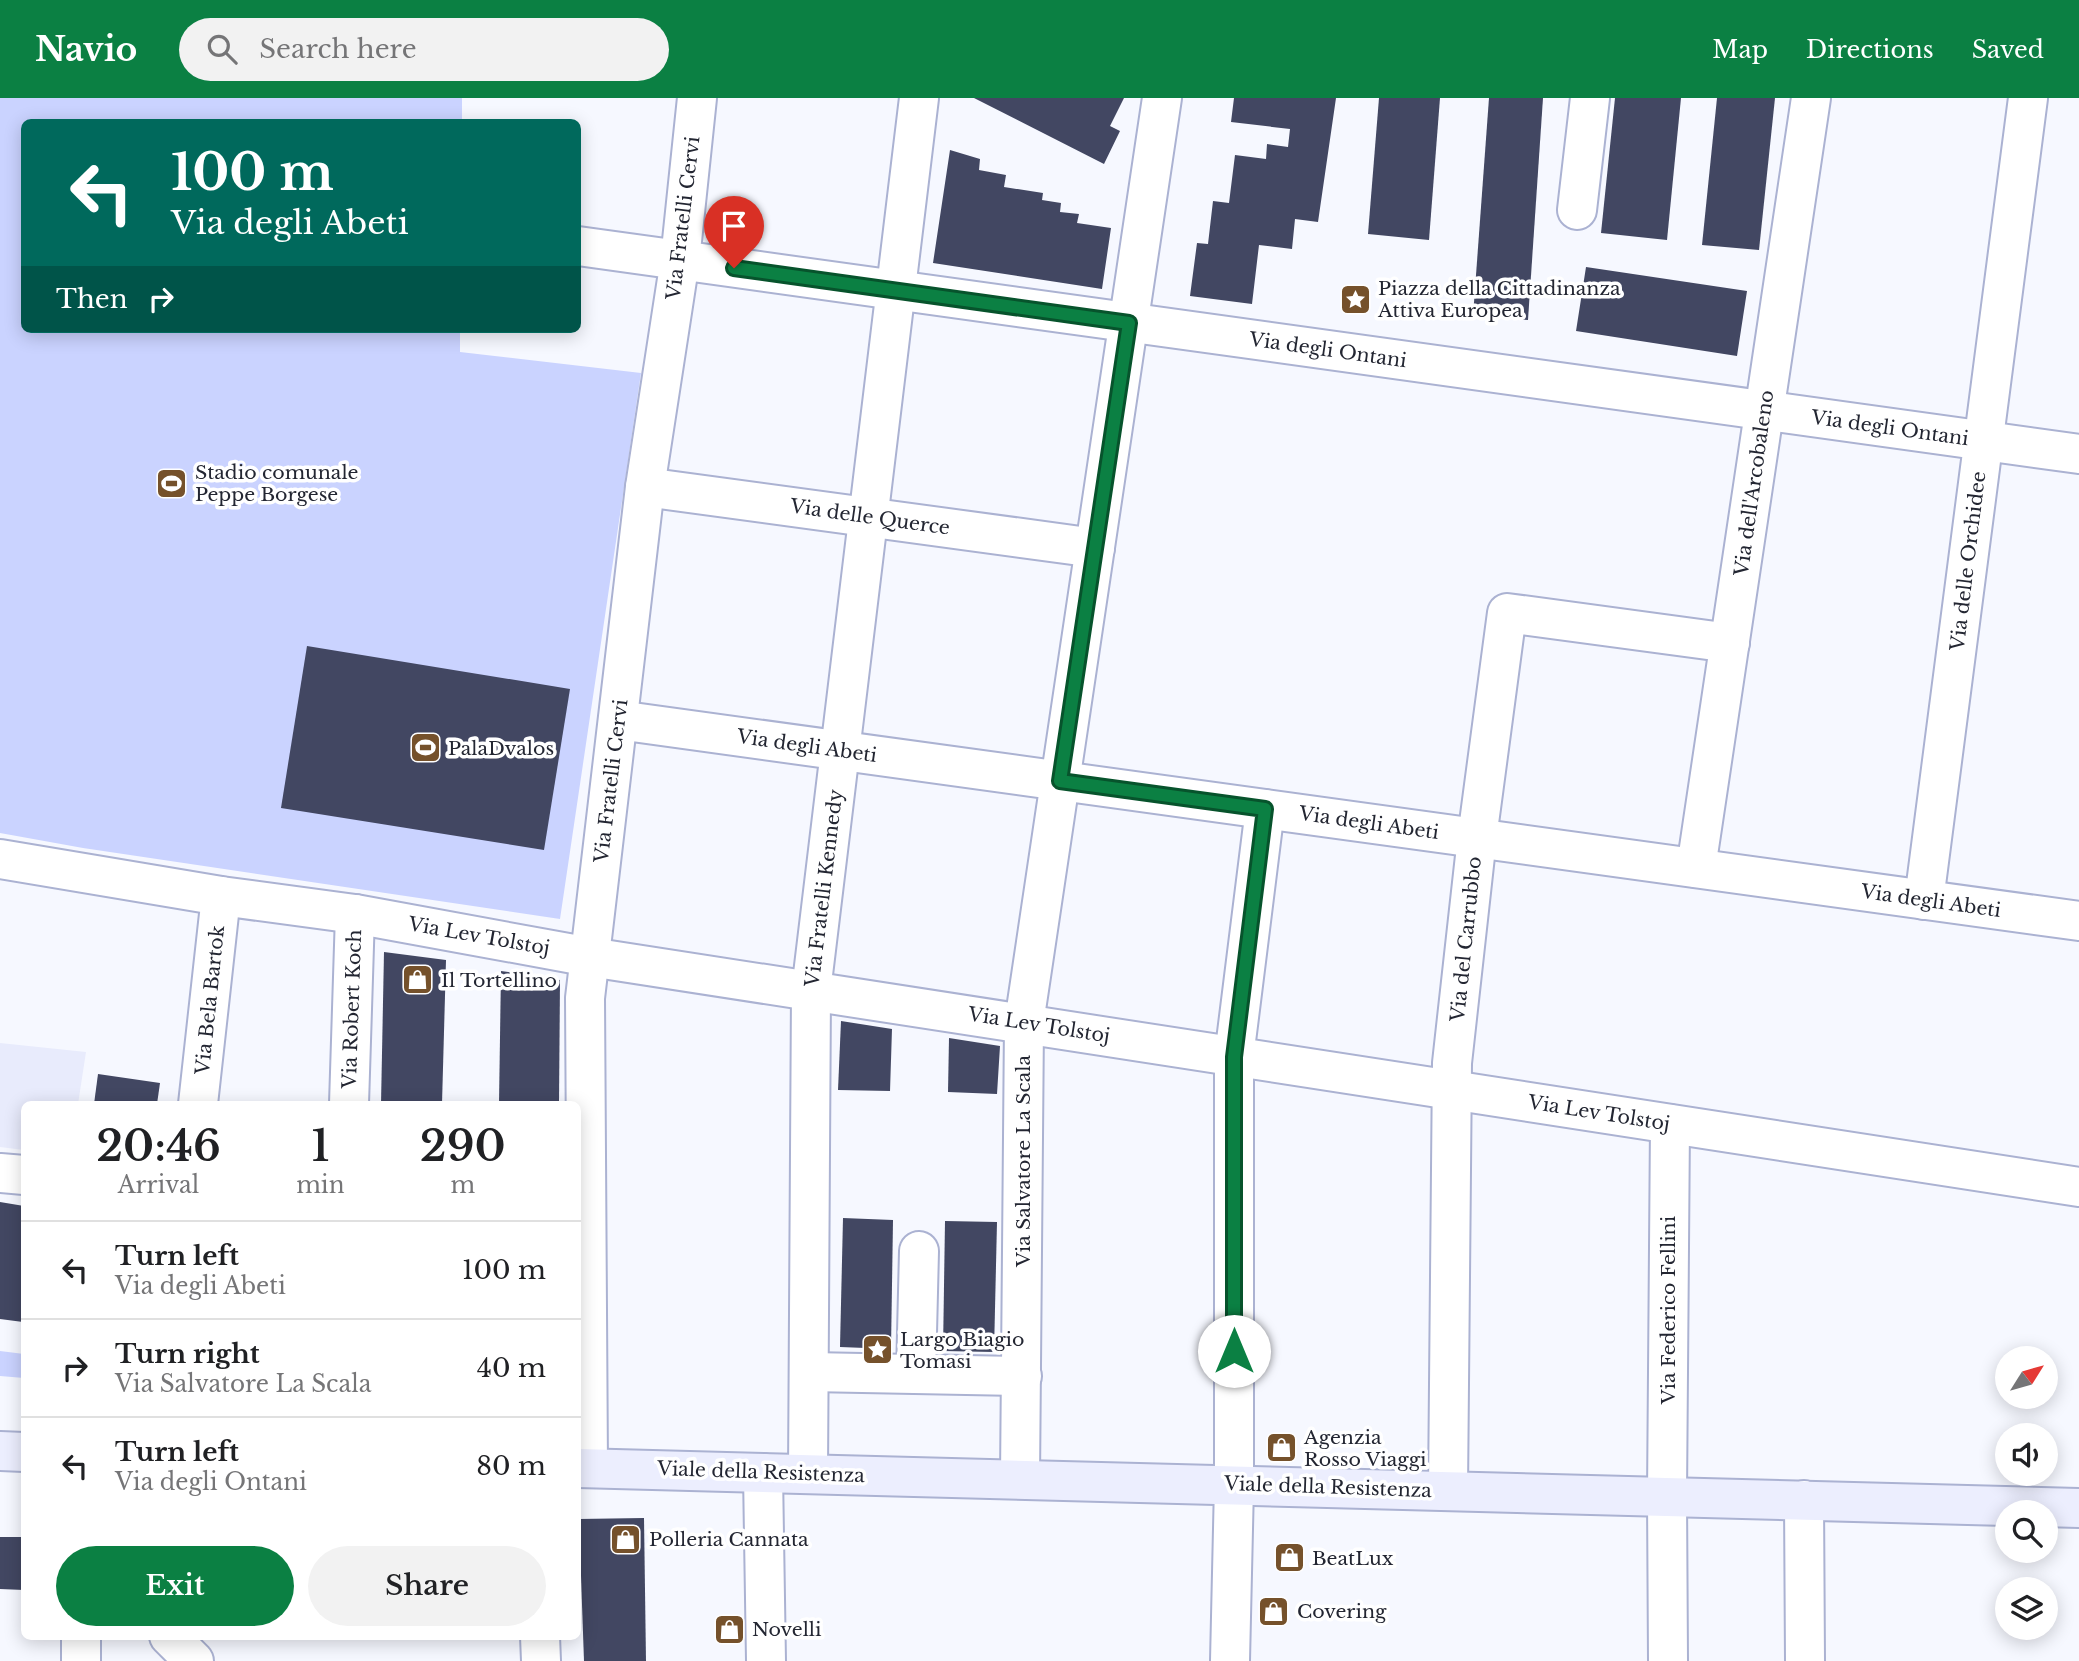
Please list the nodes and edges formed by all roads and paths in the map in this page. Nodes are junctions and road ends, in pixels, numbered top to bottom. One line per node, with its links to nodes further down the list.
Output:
1 (698, 98): 9 (street, Via Fratelli Cervi)
2 (919, 98): 10 (street, Via Fratelli Kennedy)
3 (1162, 98): 11 (street, Via Salvatore La Scala)
4 (1590, 98): 7 (street)
5 (1811, 98): 12 (street, Via dell'Arcobaleno)
6 (2028, 98): 13 (street, Via delle Orchidee)
7 (1577, 210)
8 (581, 246): 9 (street, Via degli Ontani)
9 (680, 260): 10 (street, Via degli Ontani); 15 (street, Via Fratelli Cervi)
10 (896, 290): 11 (street, Via degli Ontani); 16 (street, Via Fratelli Kennedy)
11 (1129, 323): 12 (street, Via degli Ontani); 17 (street, Via Salvatore La Scala)
12 (1764, 410): 13 (street, Via degli Ontani); 18 (street, Via dell'Arcobaleno)
13 (1983, 440): 14 (street, Via degli Ontani); 27 (street, Via delle Orchidee)
14 (2079, 454)
15 (645, 487): 16 (street, Via delle Querce); 19 (street, Via Fratelli Cervi)
16 (868, 517): 17 (street, Via delle Querce); 20 (street, Via Fratelli Kennedy)
17 (1095, 548): 21 (street, Via Salvatore La Scala)
18 (1730, 643): 23 (street, Via del Carrubbo); 25 (street, Via dell'Arcobaleno)
19 (618, 720): 20 (street, Via degli Abeti); 30 (street, Via Fratelli Cervi)
20 (840, 751): 21 (street, Via degli Abeti); 31 (street, Via Fratelli Kennedy)
21 (1060, 781): 22 (street, Via degli Abeti); 32 (street, Via Salvatore La Scala)
22 (1265, 809): 23 (street, Via degli Abeti); 33 (street)
23 (1477, 838): 25 (street, Via degli Abeti); 34 (street, Via del Carrubbo)
24 (0, 859): 26 (street, Via Lev Tolstoj)
25 (1696, 868): 27 (street, Via degli Abeti)
26 (221, 896): 28 (street, Via Lev Tolstoj); 35 (street, Via Bela Bartok)
27 (1924, 900): 29 (street, Via degli Abeti)
28 (355, 914): 30 (street, Via Lev Tolstoj); 36 (street, Via Robert Koch)
29 (2079, 921)
30 (590, 957): 31 (street, Via Lev Tolstoj); 41 (street, Via Fratelli Cervi)
31 (811, 991): 32 (street, Via Lev Tolstoj); 43 (street, Via Fratelli Kennedy)
32 (1024, 1023): 33 (street, Via Lev Tolstoj); 45 (street, Via Salvatore La Scala)
33 (1234, 1057): 34 (street, Via Lev Tolstoj); 52 (street)
34 (1453, 1090): 37 (street, Via Lev Tolstoj); 53 (street, Via del Carrubbo)
35 (198, 1101)
36 (349, 1101)
37 (1670, 1124): 40 (street, Via Lev Tolstoj); 54 (street, Via Federico Fellini)
38 (0, 1173): 39 (street)
39 (21, 1175)
40 (2079, 1187)
41 (582, 1226): 48 (street, Via Fratelli Cervi)
42 (919, 1251): 44 (street)
43 (810, 1372): 44 (street); 50 (street, Via Fratelli Kennedy)
44 (916, 1374): 45 (street)
45 (1021, 1376): 51 (street, Via Salvatore La Scala)
46 (0, 1451): 47 (street)
47 (21, 1452)
48 (583, 1467): 49 (street, Viale della Resistenza)
49 (763, 1473): 50 (street, Viale della Resistenza); 63 (street)
50 (808, 1474): 51 (street, Viale della Resistenza)
51 (1020, 1479): 52 (street, Viale della Resistenza)
52 (1234, 1485): 53 (street, Viale della Resistenza); 64 (street)
53 (1448, 1491): 54 (street, Viale della Resistenza)
54 (1667, 1496): 55 (street, Viale della Resistenza); 65 (street, Via Federico Fellini)
55 (1804, 1500): 56 (street, Viale della Resistenza); 66 (street)
56 (2079, 1508)
57 (81, 1640): 60 (street)
58 (173, 1640): 61 (street)
59 (540, 1640): 62 (street)
60 (81, 1661)
61 (194, 1661)
62 (541, 1661)
63 (766, 1661)
64 (1230, 1661)
65 (1668, 1661)
66 (1805, 1661)

